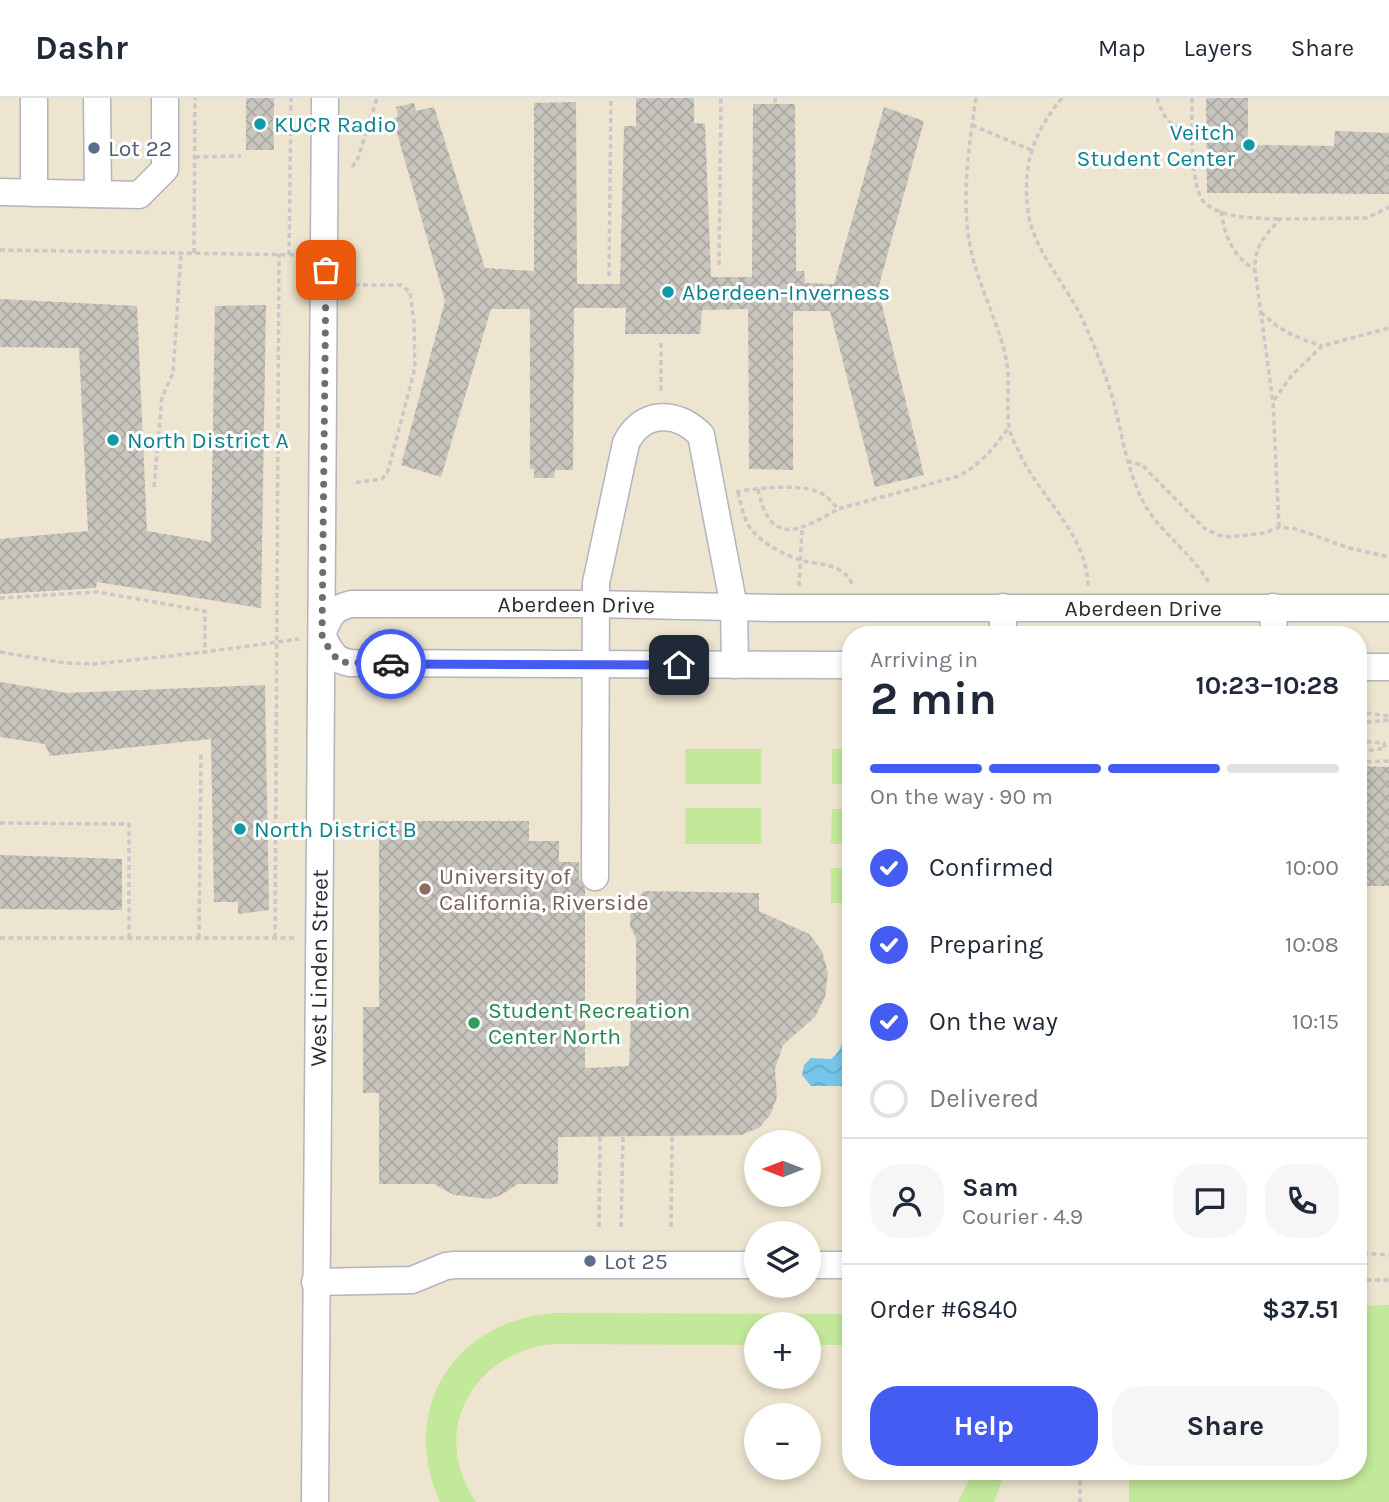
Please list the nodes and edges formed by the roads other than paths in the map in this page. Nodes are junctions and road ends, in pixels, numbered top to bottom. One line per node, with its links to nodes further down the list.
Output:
1 (34, 98): 6 (street)
2 (97, 98): 7 (street)
3 (165, 98): 7 (street)
4 (325, 98): 15 (street, West Linden Street)
5 (0, 192): 6 (street)
6 (34, 193): 7 (street)
7 (97, 194)
8 (594, 604): 9 (street, Aberdeen Drive); 9 (street); 15 (street, Aberdeen Drive); 16 (street)
9 (734, 607): 10 (street, Aberdeen Drive); 17 (street)
10 (1003, 607): 11 (street, Aberdeen Drive); 13 (street)
11 (1273, 607): 12 (street, Aberdeen Drive); 14 (street)
12 (1389, 608)
13 (1003, 626)
14 (1274, 626)
15 (322, 635): 16 (street); 25 (street, West Linden Street)
16 (596, 664): 17 (street); 21 (street)
17 (735, 665): 18 (street)
18 (842, 665)
19 (1367, 667): 20 (street)
20 (1389, 667)
21 (595, 877)
22 (744, 1265): 25 (street)
23 (821, 1265): 24 (street)
24 (842, 1265)
25 (315, 1282): 26 (street, West Linden Street)
26 (315, 1502)

